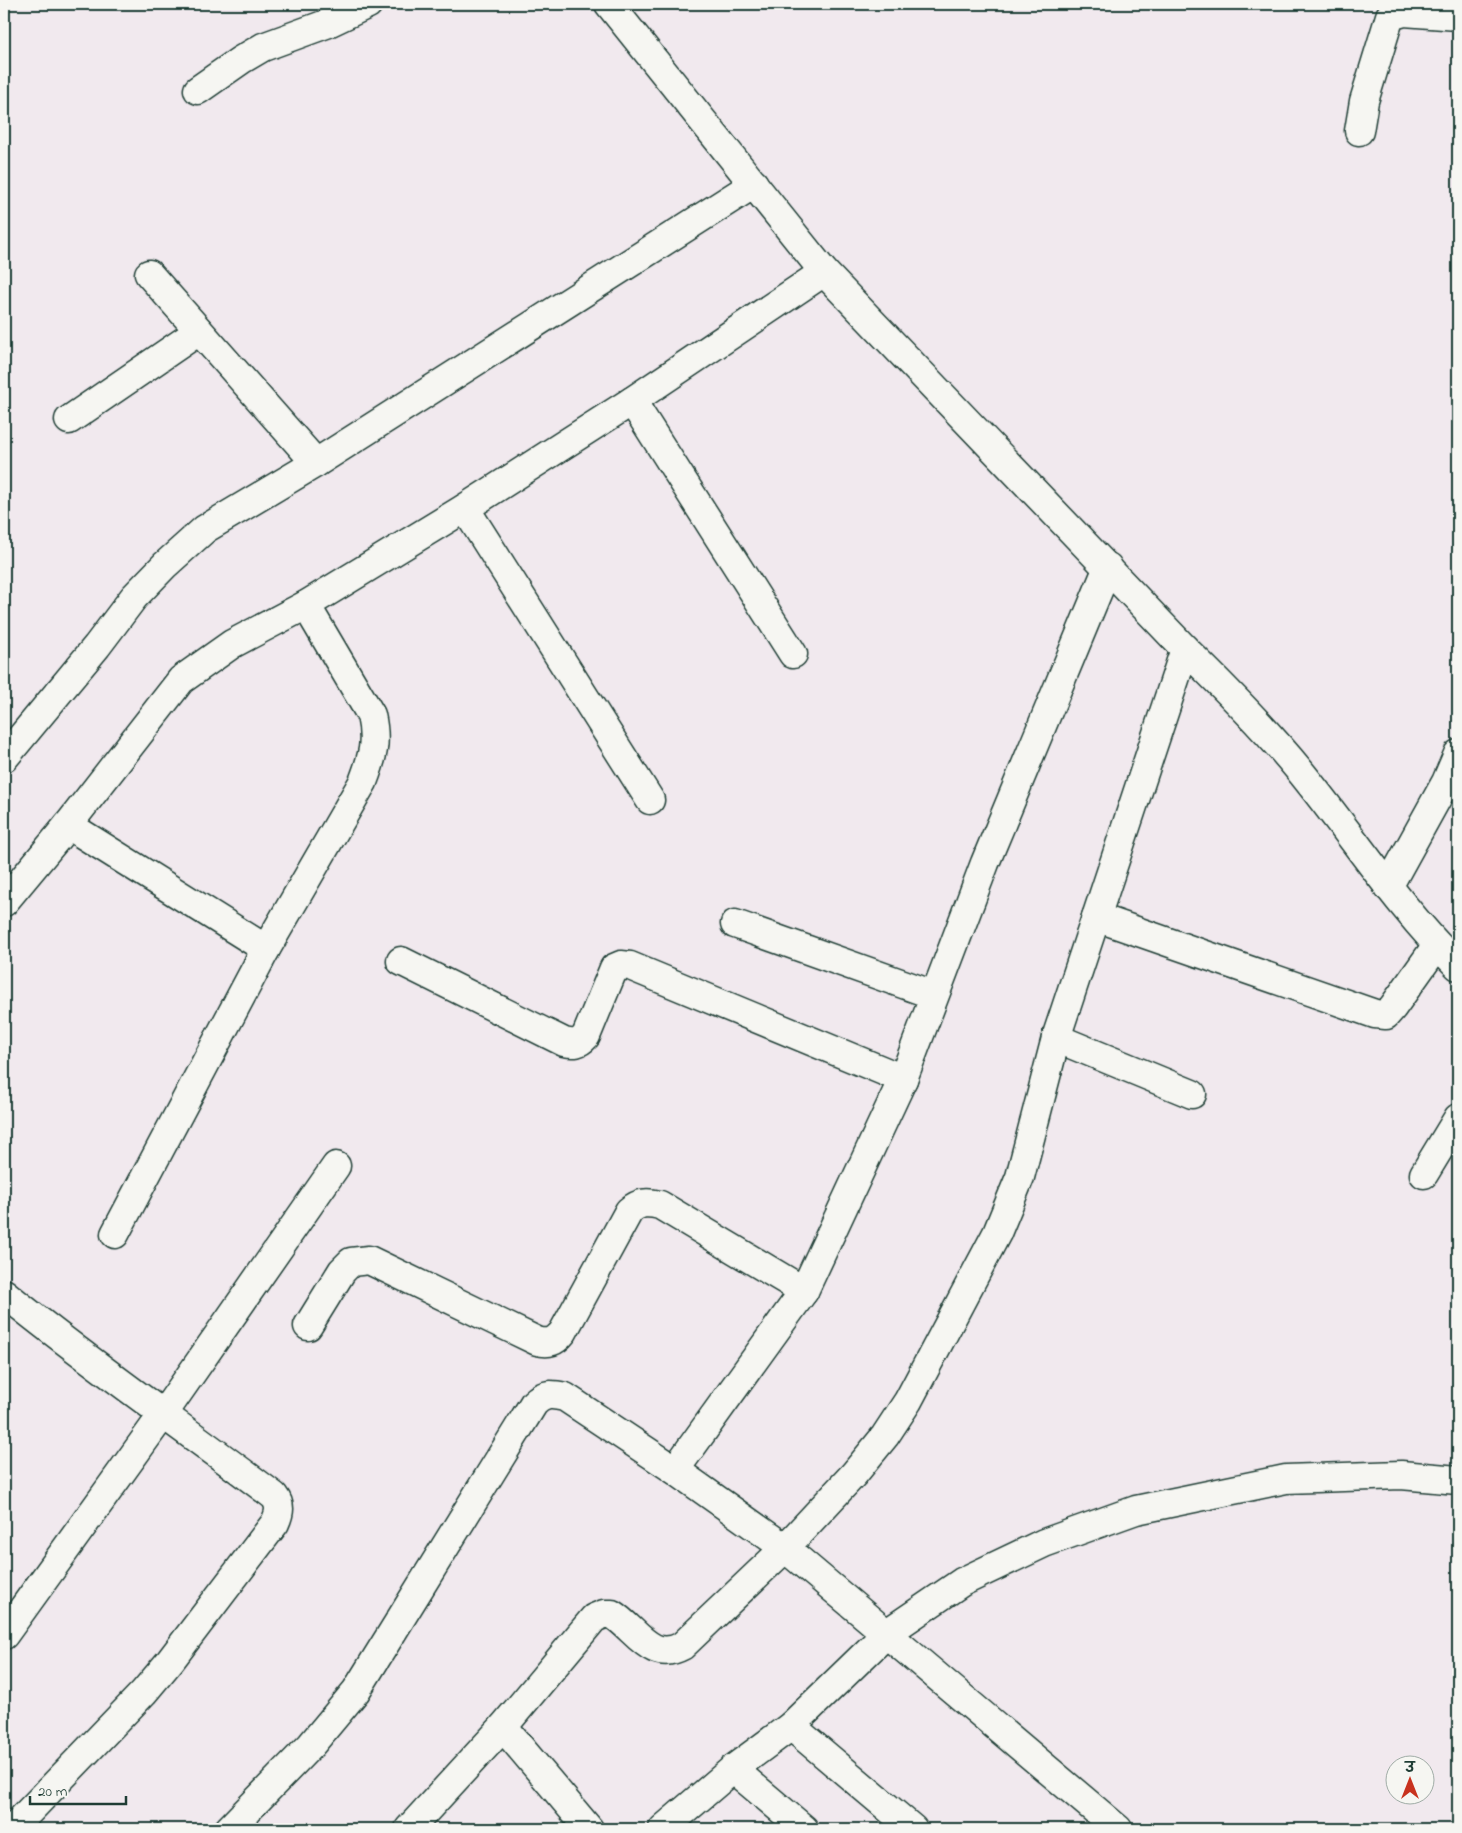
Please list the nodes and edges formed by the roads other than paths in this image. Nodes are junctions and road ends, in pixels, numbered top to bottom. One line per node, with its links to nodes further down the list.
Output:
1 (368, 4): 4 (street)
2 (609, 4): 6 (street)
3 (1458, 16): 5 (street)
4 (198, 90)
5 (1359, 131)
6 (754, 184): 7 (street); 12 (street)
7 (824, 272): 10 (street); 14 (street)
8 (149, 274): 9 (street)
9 (199, 330): 11 (street); 12 (street)
10 (632, 400): 13 (street); 17 (street)
11 (69, 420)
12 (316, 463): 19 (street)
13 (465, 508): 15 (street); 20 (street)
14 (1108, 567): 16 (street); 30 (street)
15 (306, 605): 21 (street); 27 (street)
16 (1185, 649): 22 (street); 24 (street)
17 (793, 654)
18 (1458, 754): 22 (street)
19 (4, 758)
20 (650, 800)
21 (68, 825): 23 (street); 27 (street)
22 (1388, 887): 26 (street)
23 (4, 902)
24 (1096, 917): 26 (street); 31 (street)
25 (735, 924): 30 (street)
26 (1437, 945): 29 (street)
27 (266, 949): 37 (street)
28 (401, 960): 32 (street)
29 (1458, 966)
30 (934, 995): 32 (street)
31 (1056, 1038): 33 (street); 44 (street)
32 (903, 1079): 38 (street)
33 (1192, 1094)
34 (1458, 1118): 36 (street)
35 (336, 1166): 41 (street)
36 (1424, 1174)
37 (115, 1234)
38 (804, 1291): 40 (street); 42 (street)
39 (4, 1293): 41 (street)
40 (308, 1326)
41 (164, 1413): 46 (street); 51 (street)
42 (675, 1470): 44 (street); 52 (street)
43 (1458, 1480): 45 (street)
44 (785, 1548): 45 (street); 48 (street)
45 (887, 1633): 47 (street); 57 (street)
46 (4, 1635)
47 (791, 1726): 49 (street); 56 (street)
48 (503, 1727): 53 (street); 54 (street)
49 (733, 1769): 50 (street); 55 (street)
50 (679, 1825)
51 (12, 1829)
52 (229, 1829)
53 (408, 1829)
54 (589, 1829)
55 (804, 1829)
56 (913, 1829)
57 (1118, 1829)

